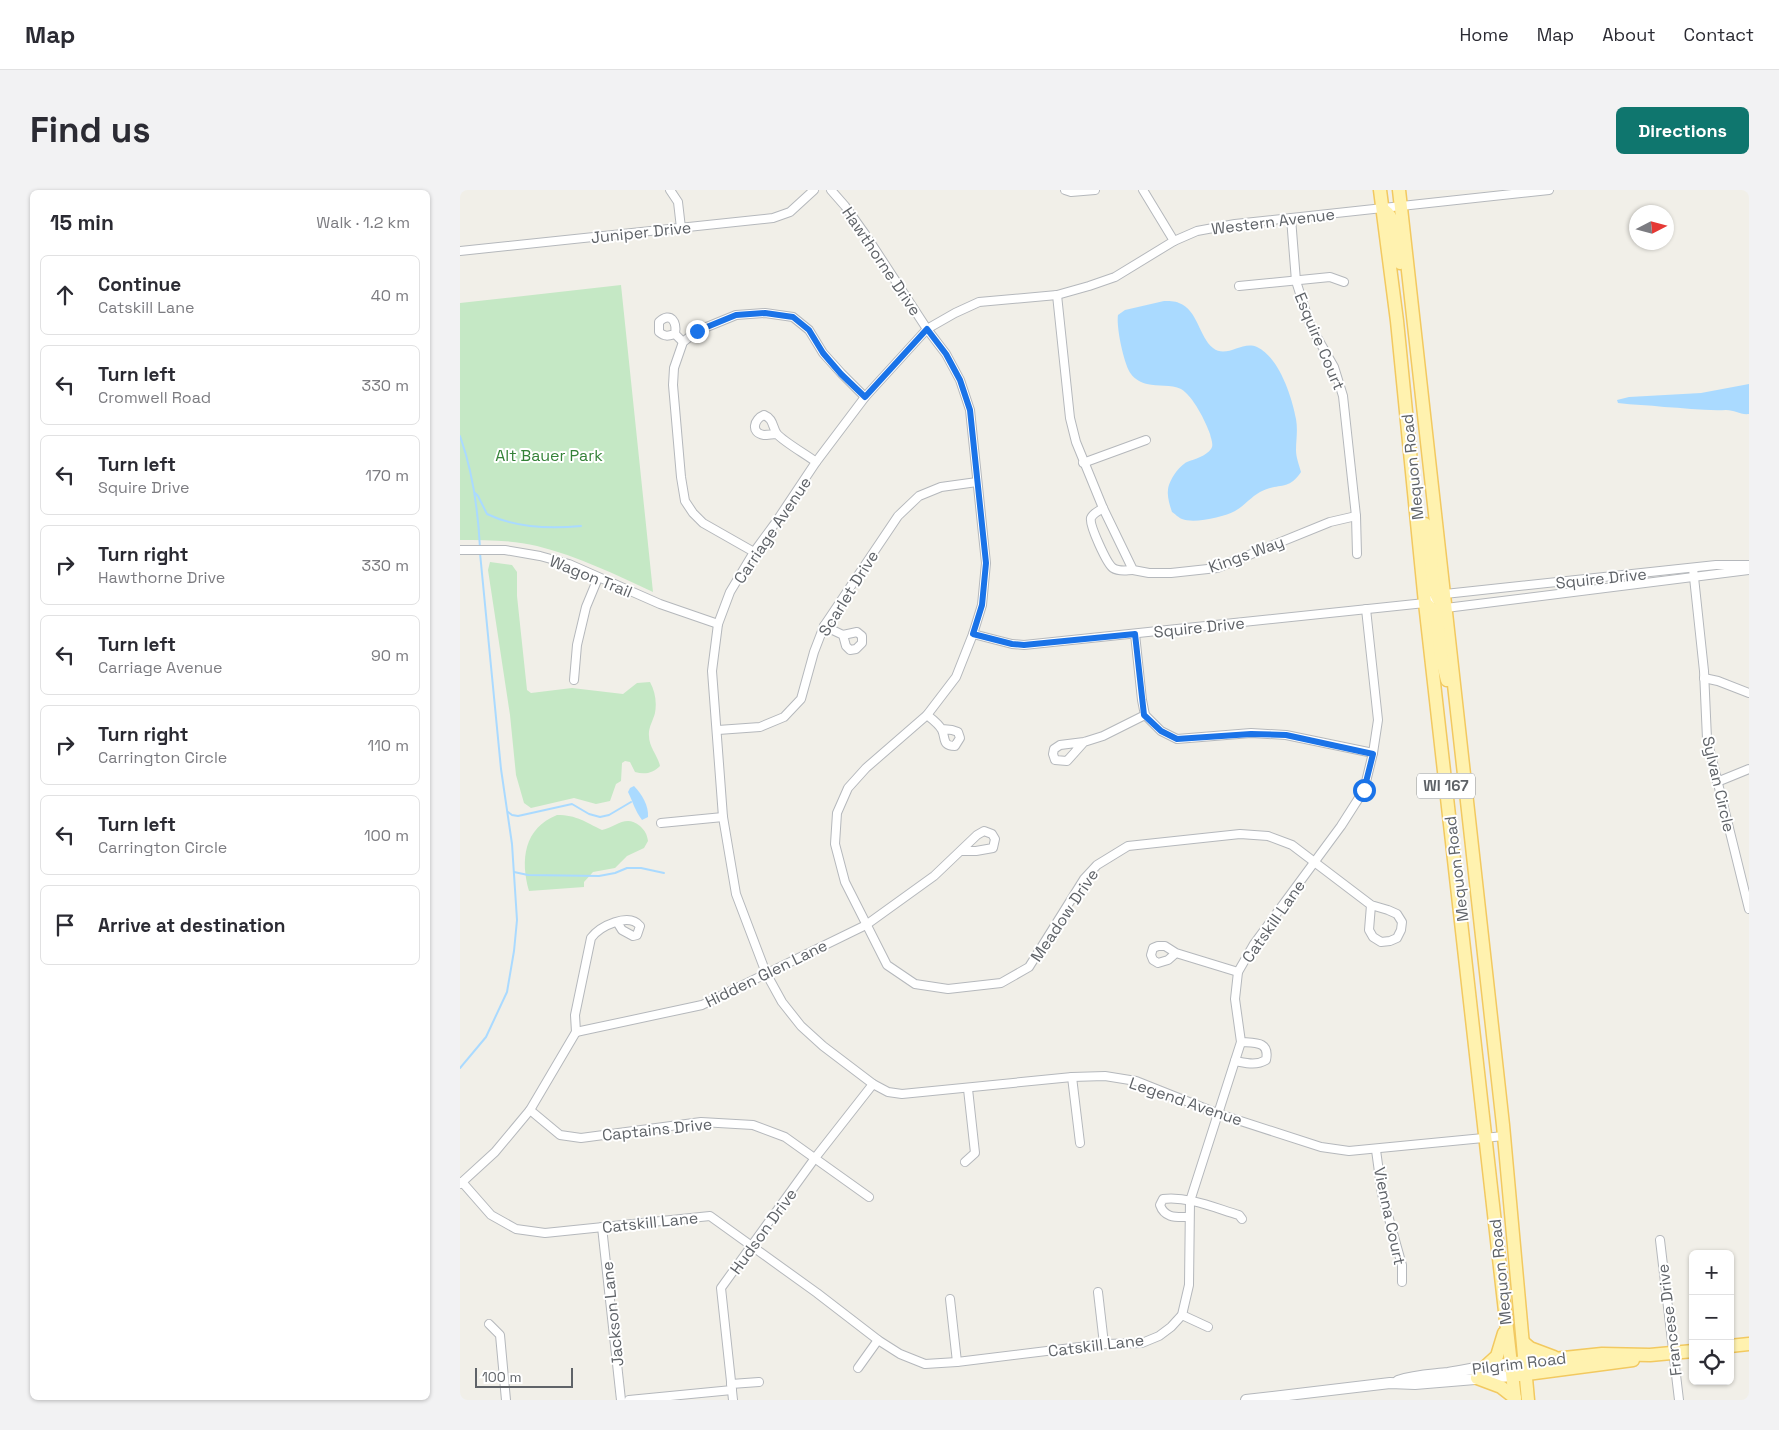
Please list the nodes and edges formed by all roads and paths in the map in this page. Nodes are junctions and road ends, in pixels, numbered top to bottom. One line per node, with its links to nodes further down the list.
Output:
1 (670, 190): 14 (street)
2 (814, 190): 14 (street, Juniper Drive)
3 (831, 190): 24 (street, Hawthorne Drive)
4 (1065, 190): 5 (street)
5 (1095, 190)
6 (1143, 190): 15 (street)
7 (1380, 190): 12 (main road, Mequon Road / WI 167)
8 (1390, 190): 11 (main road)
9 (1398, 190): 11 (main road, Mequon Road)
10 (1549, 190): 11 (street, Western Avenue)
11 (1401, 206): 12 (street, Western Avenue); 21 (main road, Mequon Road)
12 (1382, 208): 13 (street, Western Avenue); 21 (main road); 23 (main road, Mequon Road / WI 167)
13 (1291, 218): 15 (street, Western Avenue); 17 (street, Esquire Court)
14 (681, 228): 16 (street, Juniper Drive)
15 (1174, 241): 20 (street, Western Avenue)
16 (460, 251)
17 (1296, 281): 18 (street); 19 (street); 35 (street, Esquire Court)
18 (1344, 282)
19 (1239, 286)
20 (1057, 295): 24 (street, Western Avenue); 31 (street)
21 (1410, 296): 22 (main road, Mequon Road)
22 (1414, 324): 23 (main road); 45 (main road, Mequon Road)
23 (1398, 326): 33 (main road, Mequon Road / WI 167)
24 (927, 329): 27 (street, Carriage Avenue); 32 (street, Hawthorne Drive)
25 (676, 334): 26 (street)
26 (683, 342): 27 (street); 37 (street)
27 (865, 397): 30 (street, Carriage Avenue)
28 (777, 434): 30 (street)
29 (1146, 440): 31 (street)
30 (816, 462): 37 (street, Carriage Avenue)
31 (1083, 463): 34 (street)
32 (977, 482): 50 (street, Scarlet Drive); 51 (street, Hawthorne Drive)
33 (1416, 498): 45 (main road); 46 (main road, Mequon Road / WI 167)
34 (1103, 508): 41 (street); 41 (street, Kings Way)
35 (1356, 516): 38 (street, Esquire Court); 41 (street, Kings Way)
36 (460, 550): 43 (street, Wagon Trail)
37 (754, 552): 49 (street, Carriage Avenue)
38 (1357, 554)
39 (1749, 565): 40 (street, Squire Drive)
40 (1693, 568): 44 (street, Sylvan Circle); 45 (street, Squire Drive)
41 (1133, 570)
42 (1749, 570): 44 (street, Squire Drive)
43 (598, 578): 49 (street, Wagon Trail); 55 (street)
44 (1694, 578): 47 (street, Squire Drive); 54 (street, Sylvan Circle)
45 (1441, 596): 46 (street, Squire Drive); 47 (main road)
46 (1425, 603): 47 (street, Squire Drive); 48 (street, Squire Drive); 59 (main road); 86 (main road, Mequon Road / WI 167)
47 (1446, 608): 59 (main road, Mequon Road / WI 167)
48 (1366, 609): 52 (street, Squire Drive); 63 (street, Catskill Lane)
49 (718, 624): 61 (street, Carriage Avenue)
50 (824, 626): 53 (street); 61 (street, Scarlet Drive)
51 (973, 634): 52 (street, Squire Drive); 57 (street, Hawthorne Drive)
52 (1135, 634): 58 (street)
53 (843, 635)
54 (1704, 678): 56 (street); 65 (street, Sylvan Circle)
55 (574, 680)
56 (1749, 693)
57 (927, 715): 60 (street); 73 (street, Hawthorne Drive)
58 (1144, 715): 62 (street); 63 (street)
59 (1457, 716): 85 (main road, Mequon Road / WI 167)
60 (942, 729)
61 (718, 730): 66 (street, Carriage Avenue)
62 (1084, 742)
63 (1373, 754): 69 (street, Catskill Lane)
64 (1749, 769): 65 (street)
65 (1718, 782): 71 (street, Sylvan Circle)
66 (723, 816): 67 (street); 76 (street, Carriage Avenue)
67 (661, 823)
68 (962, 851): 73 (street, Hidden Glen Lane)
69 (1314, 862): 70 (street, Meadow Drive); 73 (street, Meadow Drive); 75 (street, Catskill Lane)
70 (1372, 905): 70 (street)
71 (1749, 909)
72 (617, 922): 77 (street)
73 (866, 925): 76 (street, Hidden Glen Lane)
74 (1176, 953): 75 (street)
75 (1238, 972): 78 (street, Catskill Lane)
76 (766, 973): 77 (street, Hidden Glen Lane); 81 (street, Legend Avenue)
77 (576, 1032): 83 (street)
78 (1241, 1042): 79 (street, Catskill Lane); 79 (street)
79 (1235, 1061): 84 (street, Catskill Lane)
80 (1072, 1077): 82 (street, Legend Avenue); 84 (street, Legend Avenue); 87 (street)
81 (873, 1084): 82 (street, Legend Avenue); 89 (street, Hudson Drive)
82 (968, 1088): 90 (street)
83 (530, 1110): 89 (street, Captains Drive); 91 (street)
84 (1219, 1114): 88 (street, Legend Avenue); 93 (street, Catskill Lane)
85 (1504, 1136): 86 (street, Legend Avenue); 107 (main road, Mequon Road / WI 167)
86 (1487, 1138): 88 (street, Legend Avenue); 103 (main road, Mequon Road / WI 167)
87 (1080, 1143)
88 (1376, 1150): 99 (street, Vienna Court)
89 (815, 1158): 92 (street, Captains Drive); 98 (street, Hudson Drive)
90 (965, 1162)
91 (461, 1183): 96 (street, Catskill Lane)
92 (869, 1197)
93 (1190, 1201): 94 (street, Catskill Lane); 94 (street); 95 (street)
94 (1189, 1217): 102 (street, Catskill Lane)
95 (1242, 1219)
96 (602, 1227): 98 (street, Catskill Lane); 127 (street, Jackson Lane)
97 (1660, 1240): 112 (street, Francese Drive)
98 (752, 1246): 106 (street, Catskill Lane); 124 (street, Hudson Drive)
99 (1402, 1282)
100 (1098, 1292): 108 (street)
101 (950, 1298): 115 (street)
102 (1182, 1315): 105 (street); 108 (street, Catskill Lane)
103 (1506, 1323): 116 (main road); 119 (main road, Mequon Road / WI 167)
104 (489, 1324): 126 (street)
105 (1208, 1328)
106 (878, 1340): 115 (street, Catskill Lane); 117 (street)
107 (1523, 1342): 113 (main road); 118 (main road, Mequon Road / WI 167)
108 (1104, 1344): 115 (street, Catskill Lane)
109 (1749, 1344): 110 (main road)
110 (1734, 1346)
111 (1689, 1351): 112 (main road, Pilgrim Road)
112 (1672, 1353): 114 (main road, Pilgrim Road); 133 (street, Francese Drive)
113 (1559, 1358): 114 (main road, Pilgrim Road); 118 (main road, Pilgrim Road)
114 (1582, 1361): 120 (main road, Pilgrim Road)
115 (956, 1362)
116 (1486, 1366): 119 (street, Pilgrim Road); 123 (street, Pilgrim Road)
117 (858, 1368)
118 (1525, 1368): 119 (main road, Pilgrim Road); 120 (main road, Pilgrim Road); 131 (main road, Mequon Road / WI 167)
119 (1511, 1370): 121 (street, Pilgrim Road); 125 (main road, Mequon Road)
120 (1547, 1371): 132 (main road)
121 (1477, 1378): 123 (street, Pilgrim Road); 125 (main road)
122 (759, 1382): 124 (street)
123 (1390, 1383): 130 (street, Pilgrim Road)
124 (732, 1387): 128 (street); 129 (street, Hudson Drive)
125 (1515, 1399)
126 (506, 1400)
127 (621, 1400)
128 (629, 1400)
129 (733, 1400)
130 (1246, 1400)
131 (1528, 1400)
132 (1533, 1400)
133 (1679, 1400)

